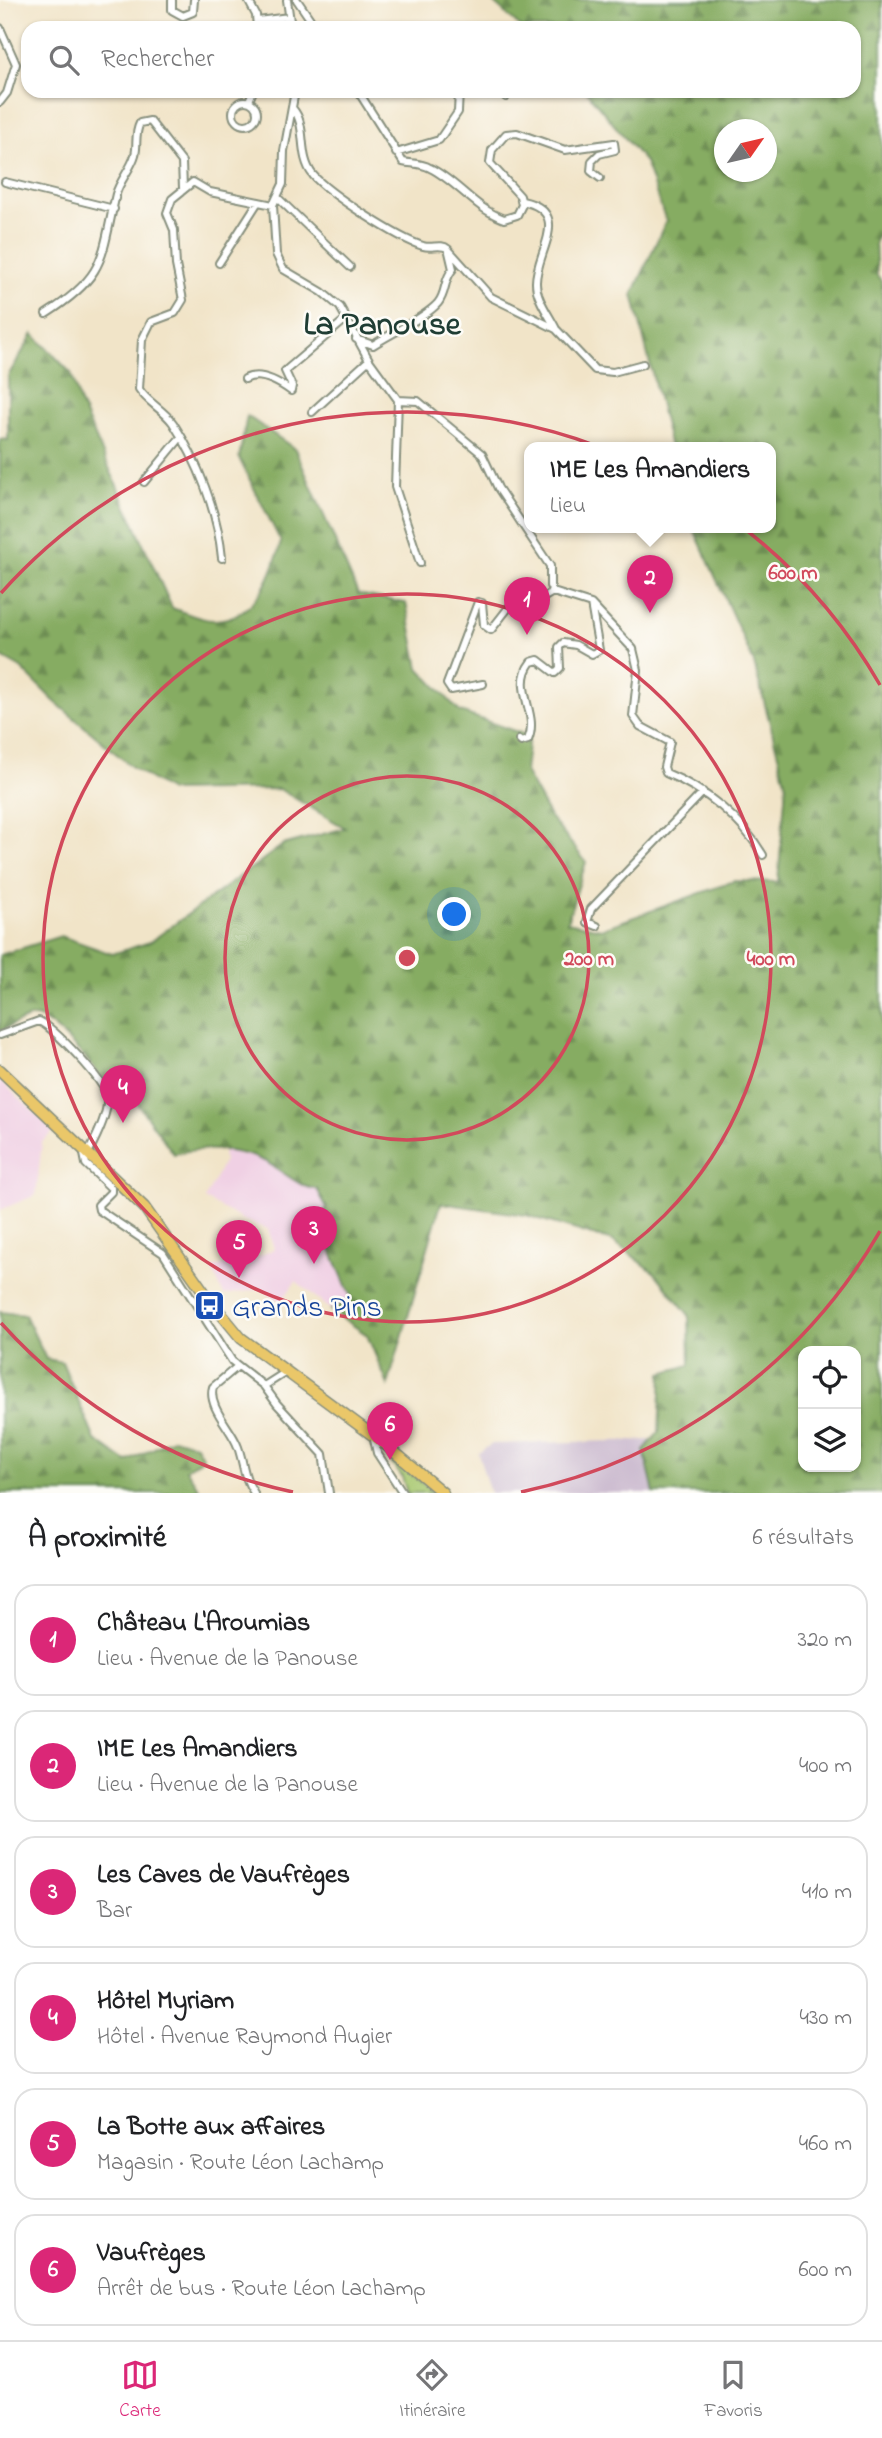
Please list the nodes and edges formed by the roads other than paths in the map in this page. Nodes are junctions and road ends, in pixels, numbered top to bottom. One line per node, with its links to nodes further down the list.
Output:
1 (172, 0): 2 (street)
2 (197, 0)
3 (248, 0): 7 (street)
4 (297, 0): 10 (street)
5 (288, 1): 6 (street)
6 (289, 17): 8 (street); 9 (street)
7 (257, 21)
8 (271, 21)
9 (290, 21)
10 (310, 21)
11 (0, 28): 17 (street)
12 (250, 98): 16 (street)
13 (294, 98): 18 (street)
14 (362, 98): 19 (street)
15 (459, 98): 19 (street)
16 (249, 101): 16 (street)
17 (0, 102)
18 (293, 109): 23 (street); 28 (street)
19 (396, 153): 24 (street)
20 (600, 178): 24 (street)
21 (5, 182): 27 (street)
22 (183, 188): 25 (street); 27 (street); 40 (street)
23 (278, 198): 26 (street); 30 (street)
24 (522, 201): 33 (street)
25 (258, 202): 26 (street); 29 (street)
26 (272, 205): 32 (street)
27 (114, 209): 31 (street)
28 (448, 249): 33 (street); 34 (street)
29 (219, 263)
30 (350, 267)
31 (46, 314)
32 (346, 319): 34 (street); 37 (street)
33 (555, 328): 36 (street)
34 (356, 339): 35 (street)
35 (369, 360): 38 (street); 39 (street)
36 (643, 364)
37 (245, 380)
38 (398, 400): 42 (street); 45 (street)
39 (312, 412)
40 (181, 437): 41 (street); 44 (street)
41 (144, 482)
42 (524, 527)
43 (528, 533): 46 (street)
44 (222, 558)
45 (420, 563)
46 (553, 593): 47 (street); 48 (street)
47 (591, 604): 49 (street); 50 (street)
48 (483, 684)
49 (519, 740)
50 (704, 792): 51 (street); 52 (street)
51 (763, 855)
52 (597, 926)
53 (0, 1035): 55 (street)
54 (0, 1070): 55 (main road)
55 (85, 1151): 56 (street); 57 (main road)
56 (238, 1366): 58 (street); 61 (street)
57 (286, 1372): 58 (street); 59 (main road)
58 (264, 1386): 62 (street)
59 (373, 1435): 60 (street); 64 (main road)
60 (401, 1490): 63 (street)
61 (254, 1493)
62 (329, 1493)
63 (390, 1493)
64 (443, 1493)

